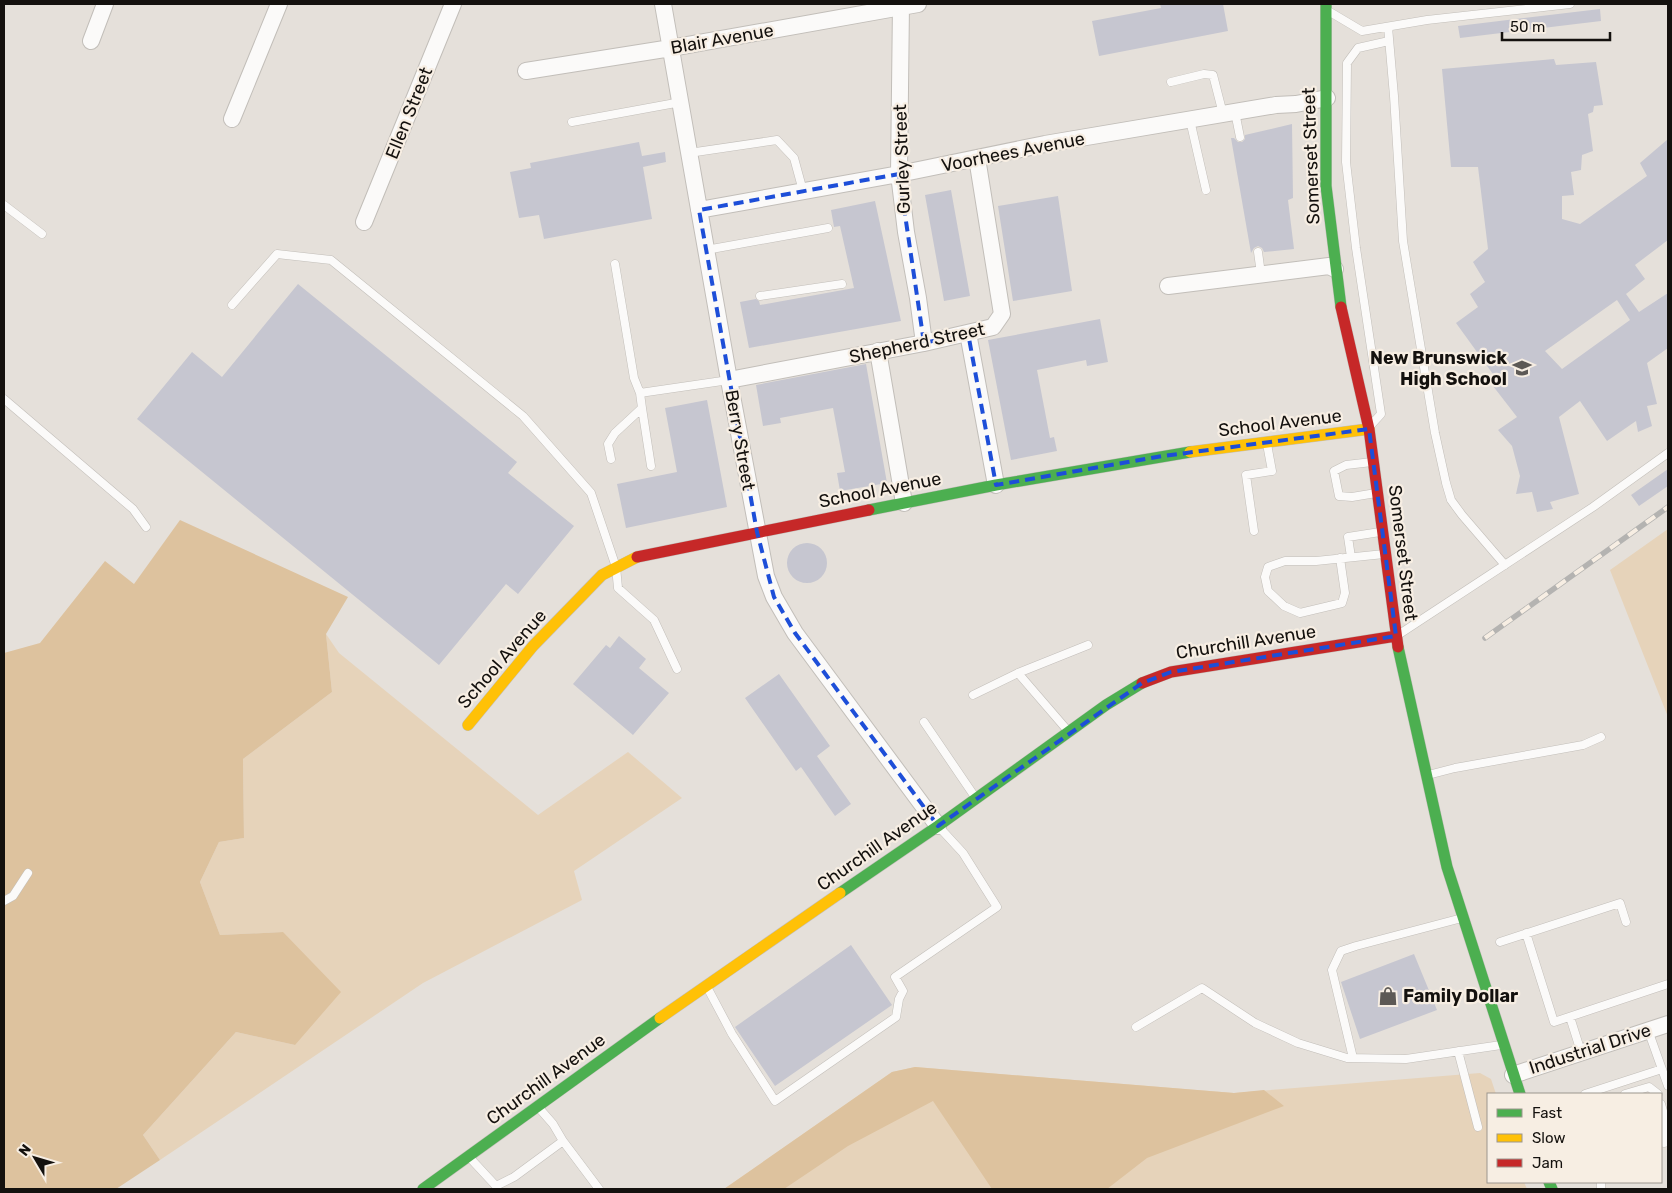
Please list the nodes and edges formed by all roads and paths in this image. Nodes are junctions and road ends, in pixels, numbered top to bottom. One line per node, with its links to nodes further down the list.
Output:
1 (105, 4): 10 (street)
2 (279, 4): 18 (street)
3 (453, 4): 29 (street, Ellen Street)
4 (663, 4): 12 (street, Berry Street)
5 (918, 4): 7 (street, Blair Avenue)
6 (1570, 4): 9 (lane)
7 (901, 5): 12 (street, Blair Avenue); 24 (street, Gurley Street)
8 (1326, 7): 9 (lane); 15 (street, Somerset Street)
9 (1388, 27): 11 (lane)
10 (91, 41)
11 (1389, 41): 48 (lane); 64 (lane)
12 (671, 48): 13 (street, Blair Avenue); 16 (street, Berry Street)
13 (526, 71)
14 (1171, 82): 17 (lane)
15 (1327, 98): 17 (street, Voorhees Avenue); 35 (street, Somerset Street)
16 (680, 102): 20 (lane); 22 (street, Berry Street)
17 (1229, 113): 19 (street, Voorhees Avenue); 21 (lane)
18 (232, 119)
19 (1190, 120): 23 (street, Voorhees Avenue); 25 (lane)
20 (572, 122)
21 (1240, 137)
22 (689, 152): 26 (lane); 28 (street, Berry Street)
23 (977, 158): 24 (street, Voorhees Avenue); 41 (street, Shepherd Street)
24 (899, 174): 26 (street, Voorhees Avenue); 42 (street, Gurley Street)
25 (1206, 190)
26 (803, 191): 28 (street, Voorhees Avenue)
27 (4, 205): 31 (lane)
28 (699, 210): 32 (street, Berry Street)
29 (364, 222)
30 (828, 228): 32 (lane)
31 (42, 234)
32 (706, 250): 44 (street, Berry Street)
33 (1258, 252): 36 (lane)
34 (615, 264): 45 (lane)
35 (1336, 269): 36 (street); 48 (street, Somerset Street)
36 (1261, 274): 38 (street)
37 (842, 284): 39 (lane)
38 (1168, 286)
39 (760, 296)
40 (232, 305): 65 (lane)
41 (968, 333): 42 (street, Shepherd Street); 54 (street)
42 (924, 343): 43 (street, Shepherd Street)
43 (878, 351): 44 (street, Shepherd Street); 56 (street)
44 (729, 380): 45 (lane); 59 (street, Berry Street)
45 (640, 394): 47 (lane)
46 (4, 399): 57 (lane)
47 (642, 408): 51 (lane); 53 (lane)
48 (1369, 429): 49 (street, School Avenue); 52 (street, Somerset Street)
49 (1267, 442): 54 (street, School Avenue); 58 (lane)
50 (1668, 453): 64 (lane)
51 (611, 459)
52 (1374, 462): 55 (street, Somerset Street); 55 (lane)
53 (651, 466)
54 (996, 485): 56 (street, School Avenue)
55 (1378, 493): 60 (street, Somerset Street)
56 (904, 504): 59 (street, School Avenue)
57 (146, 527)
58 (1254, 531)
59 (757, 532): 65 (street, School Avenue); 77 (street, Berry Street)
60 (1383, 532): 61 (street, Somerset Street); 62 (lane)
61 (1386, 554): 62 (lane); 66 (street, Somerset Street)
62 (1351, 557): 63 (lane)
63 (1340, 558): 63 (lane)
64 (1505, 565): 66 (lane)
65 (616, 567): 68 (lane); 72 (street, School Avenue)
66 (1396, 636): 73 (street, Churchill Avenue); 75 (street, Somerset Street)
67 (1088, 645): 69 (lane)
68 (677, 668)
69 (1018, 673): 70 (lane); 73 (lane)
70 (973, 695)
71 (924, 722): 76 (lane)
72 (468, 725)
73 (1069, 732): 76 (street, Churchill Avenue)
74 (1600, 738): 75 (lane)
75 (1426, 775): 80 (street, Somerset Street)
76 (976, 798): 77 (street, Churchill Avenue)
77 (938, 826): 85 (street, Churchill Avenue); 85 (lane)
78 (28, 874): 79 (lane)
79 (4, 900)
80 (1464, 918): 90 (street, Somerset Street); 93 (lane)
81 (1626, 922): 82 (lane)
82 (1526, 934): 83 (lane); 86 (lane)
83 (1500, 942)
84 (1668, 984): 86 (lane)
85 (706, 985): 101 (street, Churchill Avenue)
86 (1570, 1017): 92 (lane)
87 (1668, 1024): 89 (street, Industrial Drive)
88 (1136, 1027): 93 (lane)
89 (1648, 1030): 92 (street, Industrial Drive); 94 (lane)
90 (1503, 1045): 91 (lane); 95 (street, Somerset Street)
91 (1458, 1052): 93 (lane); 103 (lane)
92 (1581, 1052): 95 (street, Industrial Drive)
93 (1353, 1058)
94 (1662, 1069): 96 (lane); 98 (lane)
95 (1513, 1075): 97 (street, Somerset Street)
96 (1668, 1086)
97 (1520, 1093)
98 (1588, 1093)
99 (1628, 1093): 100 (lane)
100 (1657, 1093)
101 (538, 1107): 104 (lane); 106 (street, Churchill Avenue)
102 (1662, 1108): 105 (lane)
103 (1478, 1127)
104 (563, 1141): 106 (lane); 108 (lane)
105 (1664, 1142)
106 (469, 1157): 107 (street, Churchill Avenue)
107 (423, 1189)
108 (599, 1189)

